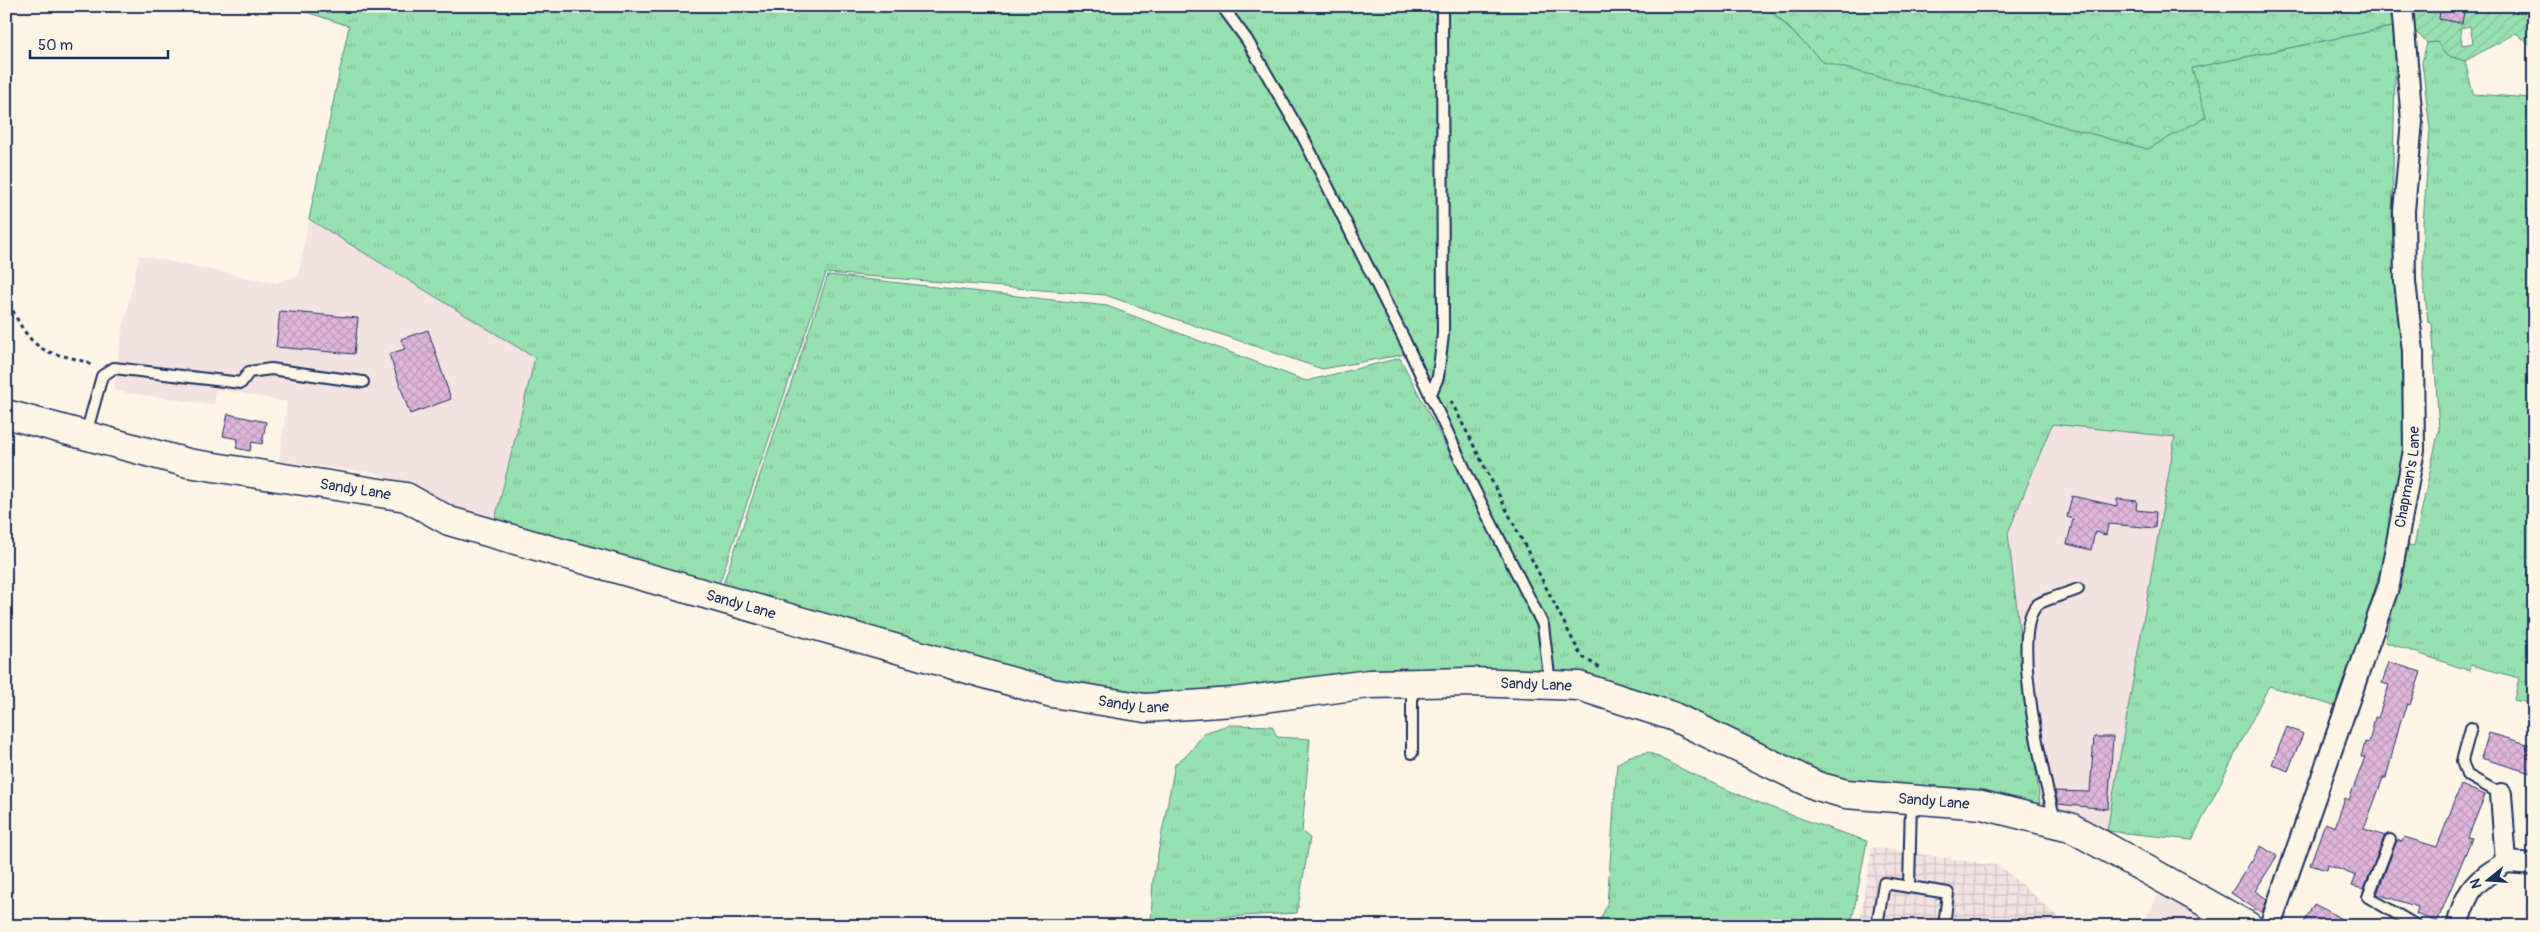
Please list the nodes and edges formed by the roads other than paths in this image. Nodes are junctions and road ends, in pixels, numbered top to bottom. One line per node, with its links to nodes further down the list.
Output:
1 (1222, 6): 5 (lane)
2 (1442, 6): 5 (lane)
3 (2402, 6): 23 (street, Chapman's Lane)
4 (363, 382): 7 (lane)
5 (1430, 396): 10 (lane)
6 (6, 414): 7 (street, Sandy Lane)
7 (86, 435): 9 (street, Sandy Lane)
8 (2078, 589): 15 (lane)
9 (1412, 684): 10 (street, Sandy Lane); 12 (lane)
10 (1550, 685): 14 (street, Sandy Lane)
11 (2470, 728): 13 (lane)
12 (1412, 753)
13 (2501, 794): 17 (street)
14 (1911, 800): 15 (street, Sandy Lane); 19 (lane)
15 (2056, 823): 22 (street, Sandy Lane)
16 (2390, 840): 24 (lane)
17 (2506, 862): 18 (street); 25 (street)
18 (2534, 864)
19 (1909, 887): 20 (lane); 21 (lane)
20 (1877, 926)
21 (1944, 926)
22 (2248, 926)
23 (2270, 926)
24 (2418, 926)
25 (2457, 926)

